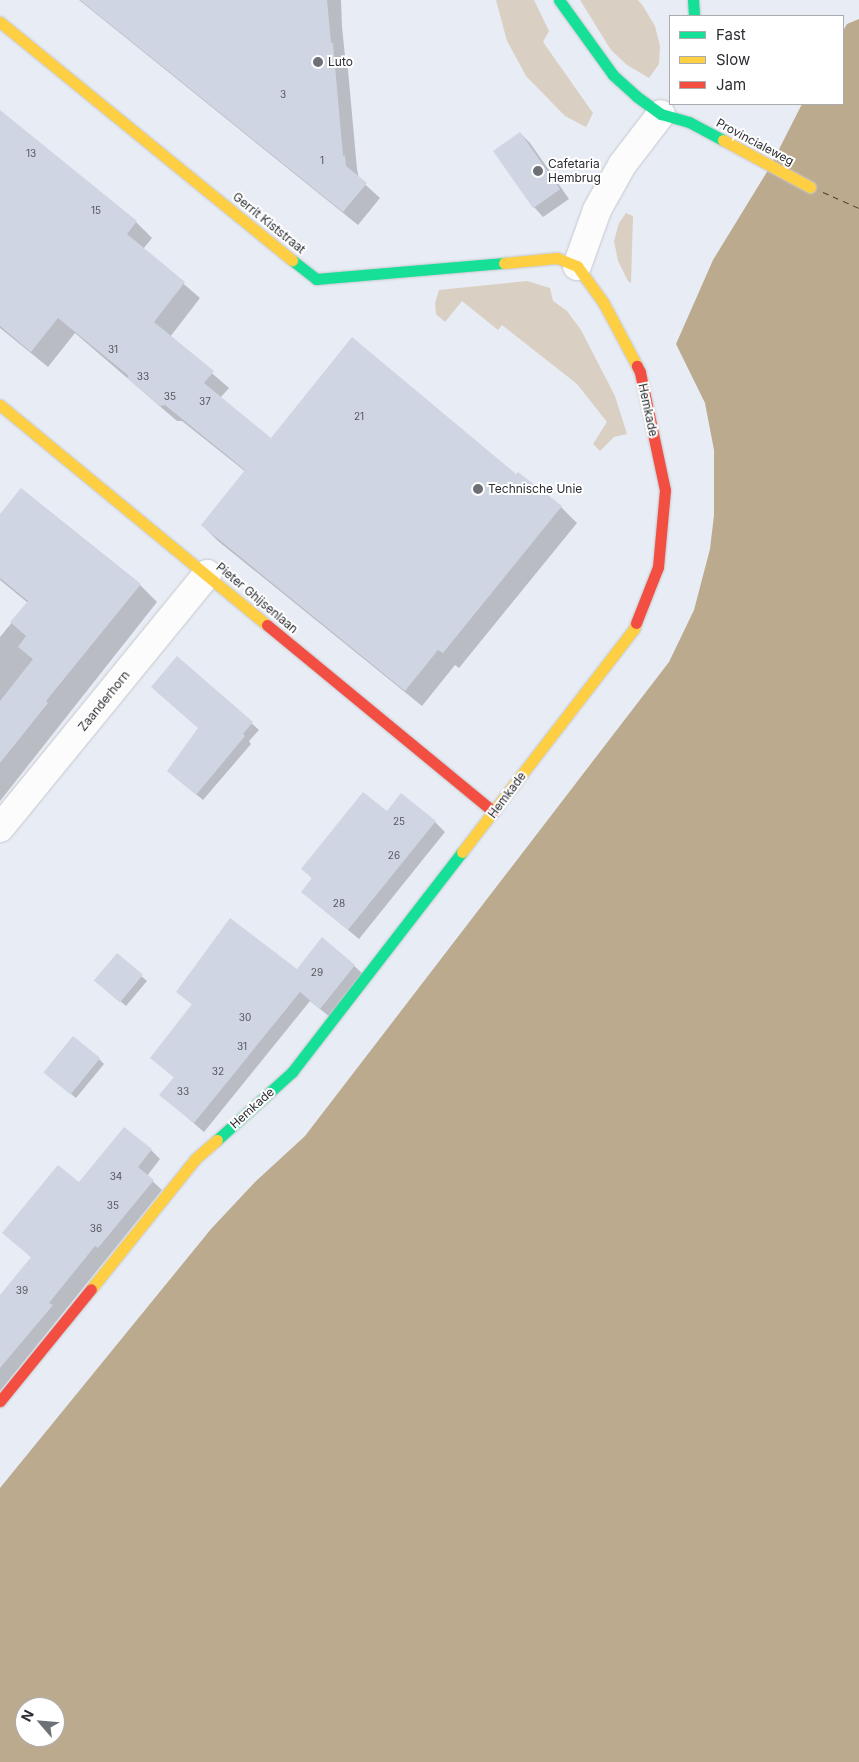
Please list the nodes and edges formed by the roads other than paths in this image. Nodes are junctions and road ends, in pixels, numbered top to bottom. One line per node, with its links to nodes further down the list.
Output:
1 (559, 0): 5 (street, Provincialeweg)
2 (693, 0): 3 (street)
3 (694, 15)
4 (0, 22): 7 (street, Gerrit Kiststraat)
5 (663, 110): 6 (street, Provincialeweg); 7 (street)
6 (810, 187)
7 (577, 266): 10 (street, Hemkade)
8 (0, 405): 9 (street, Pieter Ghijsenlaan)
9 (208, 574): 10 (street, Pieter Ghijsenlaan); 11 (street, Zaanderhorn)
10 (494, 812): 12 (street, Hemkade)
11 (0, 828)
12 (0, 1401)

